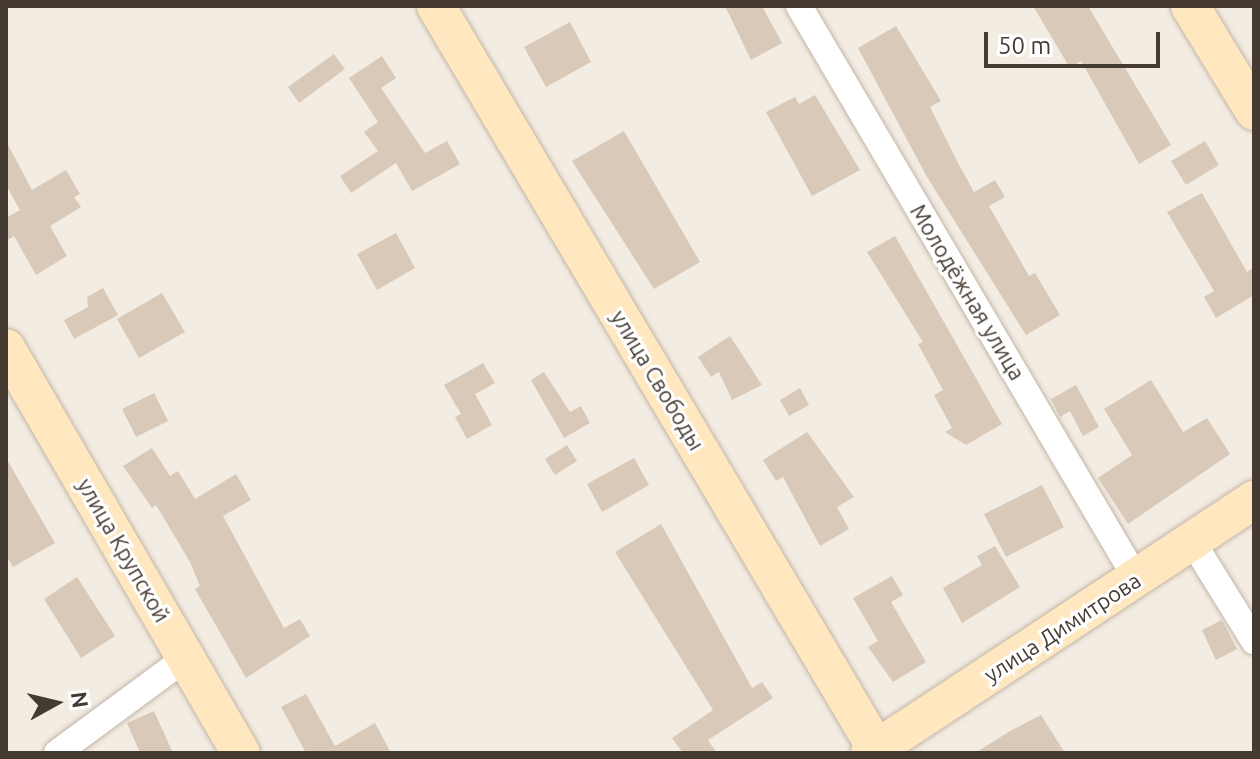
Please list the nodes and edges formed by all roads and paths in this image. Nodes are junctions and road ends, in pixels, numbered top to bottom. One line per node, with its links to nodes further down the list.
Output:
1 (436, 6): 11 (street, улица Свободы)
2 (799, 6): 8 (street, Молодёжная улица)
3 (1190, 6): 4 (street)
4 (1254, 111)
5 (6, 348): 10 (street, улица Крупской)
6 (1254, 500): 7 (street, улица Димитрова)
7 (1192, 541): 8 (street, улица Димитрова); 9 (street)
8 (1136, 578): 11 (street, улица Димитрова)
9 (1254, 641)
10 (186, 658): 12 (street); 13 (street, улица Крупской)
11 (875, 752)
12 (57, 753)
13 (241, 753)

